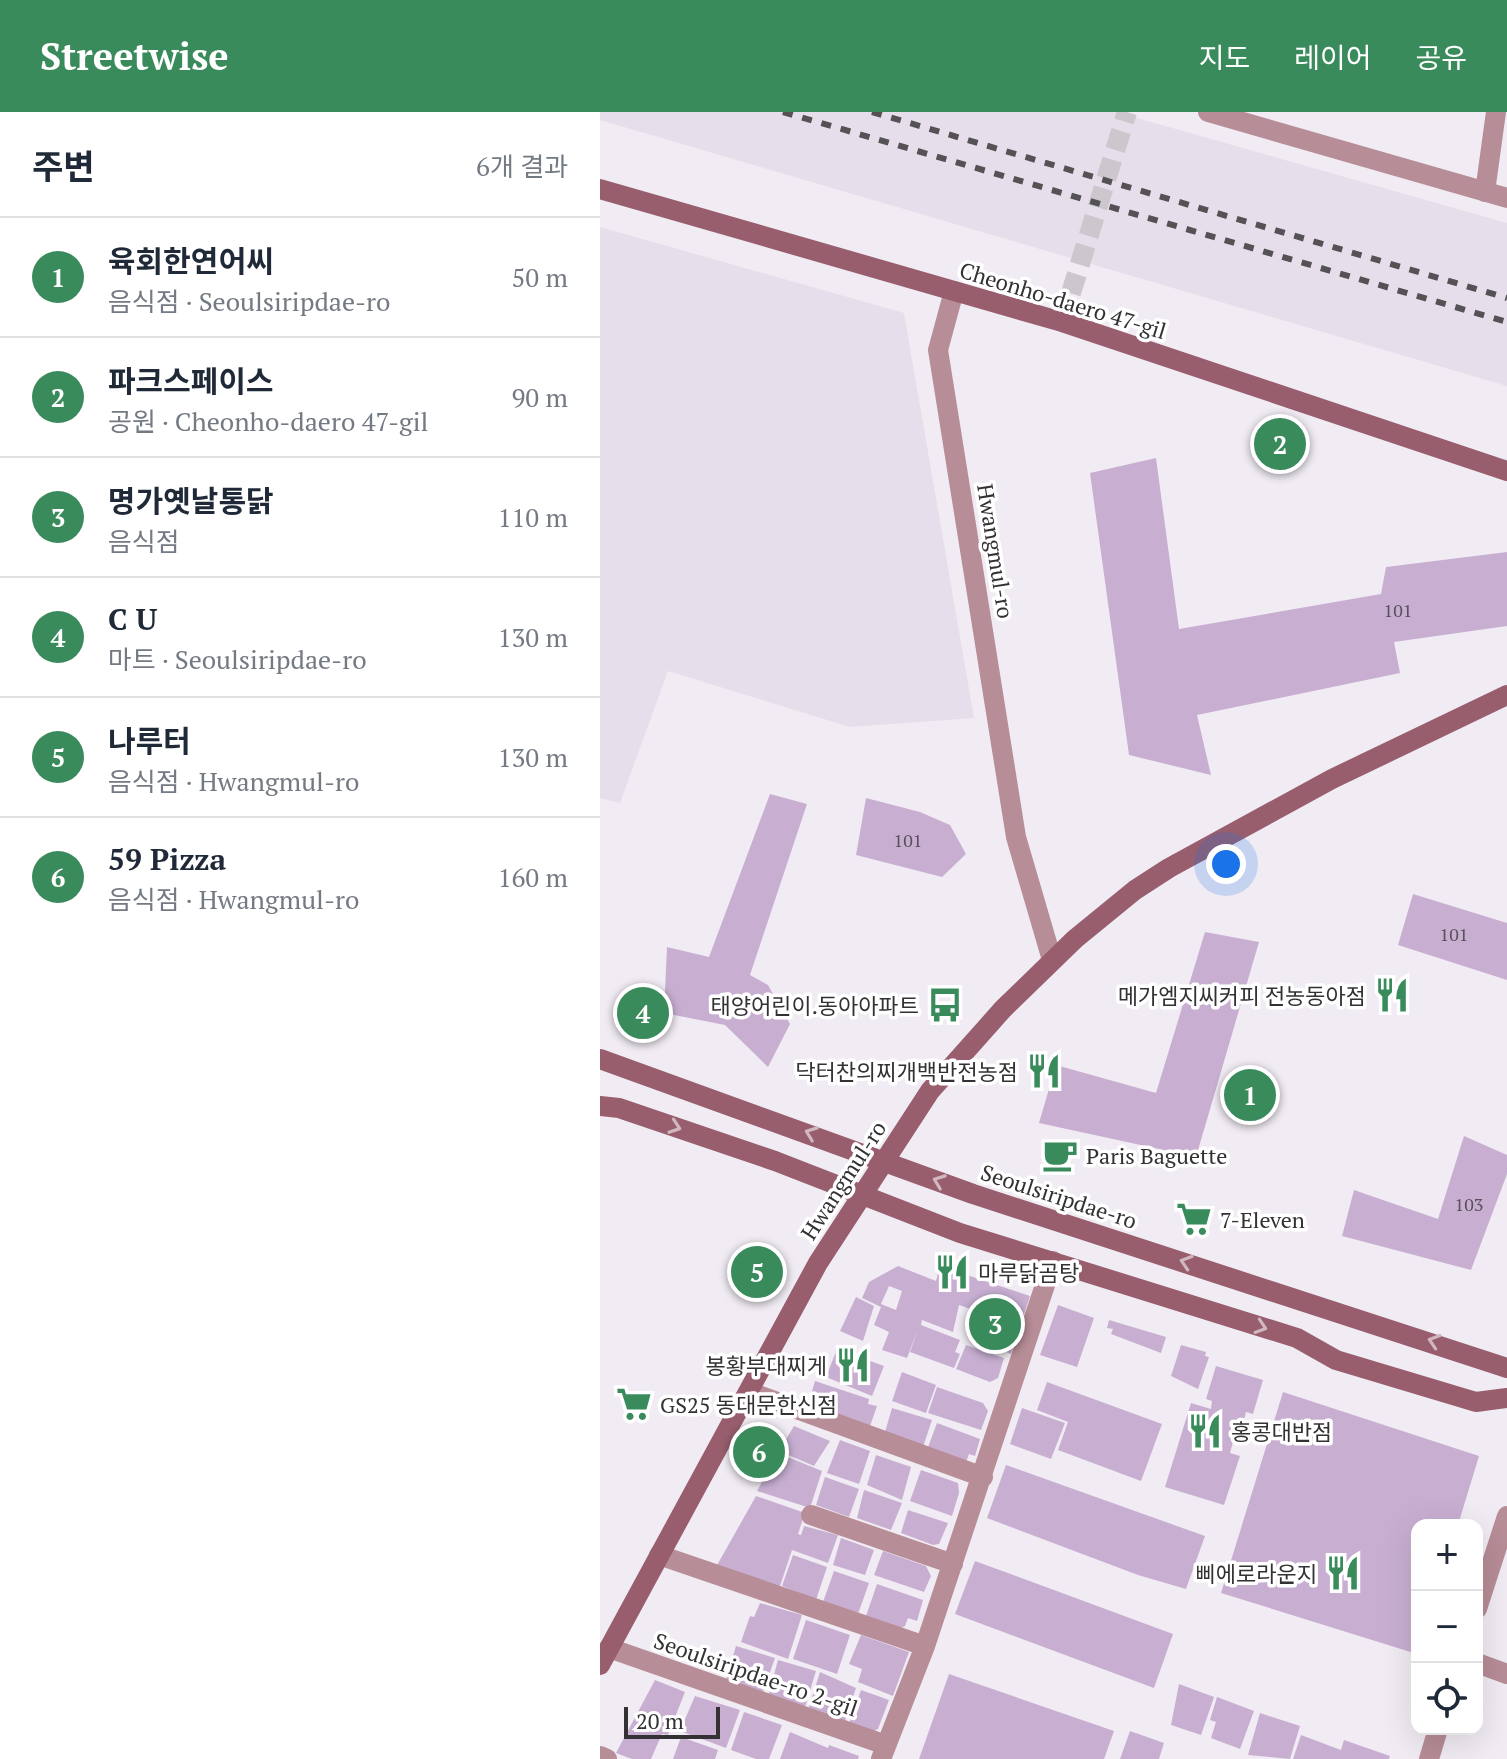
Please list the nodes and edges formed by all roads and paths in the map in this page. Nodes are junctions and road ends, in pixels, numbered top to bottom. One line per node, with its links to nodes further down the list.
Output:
1 (1208, 112): 4 (street)
2 (1496, 112): 4 (street)
3 (600, 189): 6 (main road, Cheonho-daero 47-gil)
4 (1485, 192): 5 (street)
5 (1507, 198)
6 (954, 291): 7 (main road, Cheonho-daero 47-gil); 9 (street, Hwangmul-ro)
7 (1507, 471)
8 (1507, 695): 9 (main road, Hwangmul-ro)
9 (1052, 960): 12 (main road, Hwangmul-ro)
10 (600, 1059): 12 (main road, Seoulsiripdae-ro, one-way to 10)
11 (600, 1106): 13 (main road, one-way to 13)
12 (884, 1160): 13 (main road, Hwangmul-ro); 15 (main road, Seoulsiripdae-ro, one-way to 12)
13 (861, 1194): 14 (main road); 16 (main road, Hwangmul-ro)
14 (1053, 1261): 17 (main road, one-way to 17); 18 (street, Seoulsiripdae-ro 2-gil)
15 (1507, 1368)
16 (750, 1392): 18 (street); 21 (main road, Hwangmul-ro)
17 (1507, 1398)
18 (983, 1477): 22 (street, Seoulsiripdae-ro 2-gil)
19 (811, 1515): 22 (street)
20 (1507, 1516): 23 (street)
21 (659, 1555): 24 (street); 25 (main road, Hwangmul-ro)
22 (953, 1564): 24 (street, Seoulsiripdae-ro 2-gil)
23 (1483, 1591)
24 (925, 1646): 29 (street, Seoulsiripdae-ro 2-gil)
25 (604, 1657): 29 (street, Seoulsiripdae-ro 2-gil)
26 (1483, 1665): 27 (street)
27 (1507, 1674)
28 (1436, 1735): 32 (street)
29 (884, 1752)
30 (600, 1756): 31 (street)
31 (607, 1759)
32 (1429, 1759)

